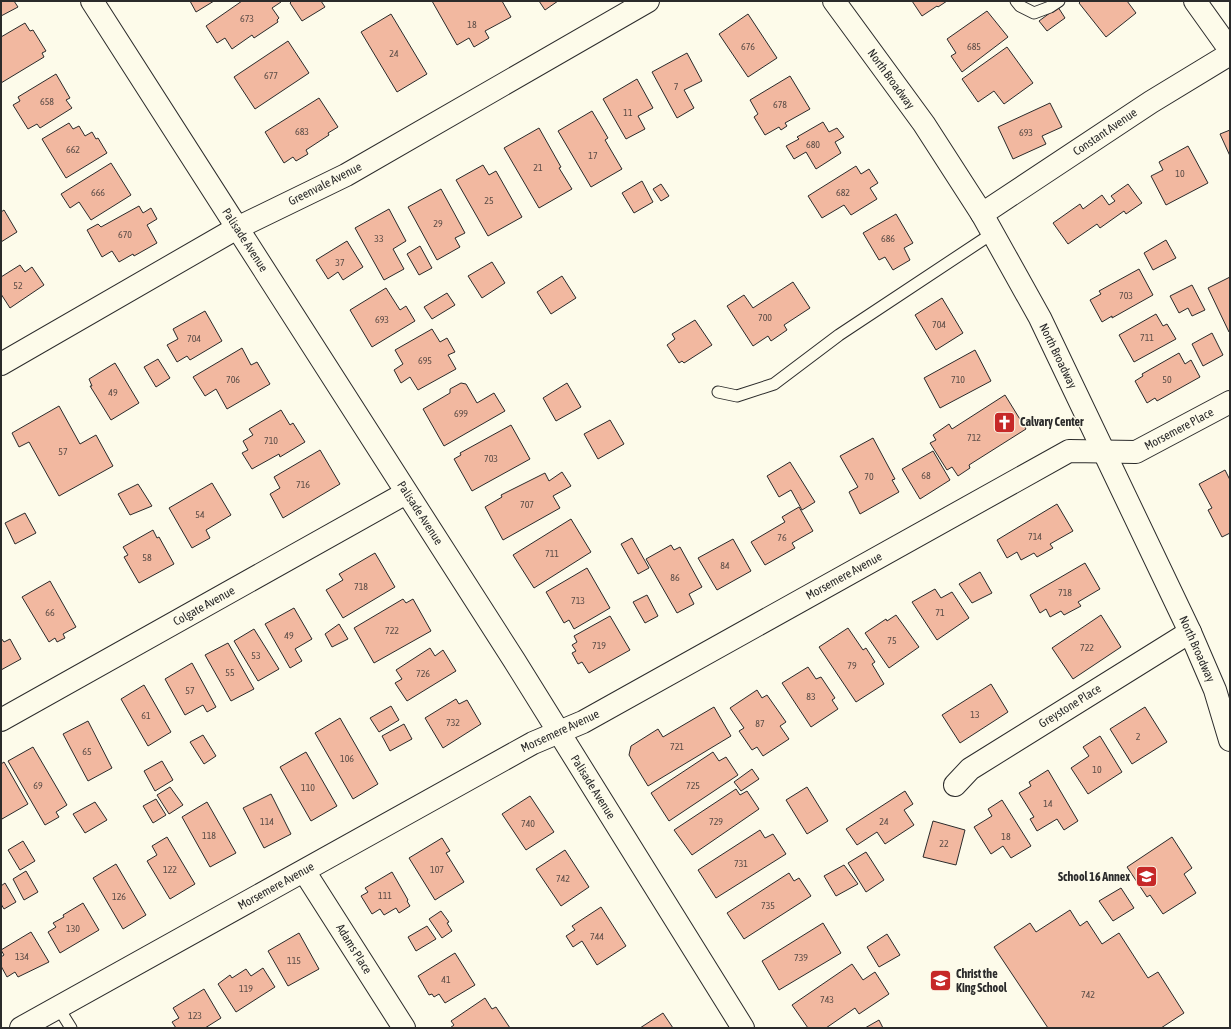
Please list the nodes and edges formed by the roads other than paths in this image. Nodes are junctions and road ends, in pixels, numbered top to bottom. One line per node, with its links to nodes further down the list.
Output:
1 (92, 1): 10 (street, Palisade Avenue)
2 (648, 1): 10 (street, Greenvale Avenue)
3 (834, 1): 9 (street, North Broadway)
4 (1016, 1): 5 (lane)
5 (1059, 1)
6 (1195, 1): 7 (street)
7 (1230, 50)
8 (1230, 54): 9 (street, Constant Avenue)
9 (982, 214): 11 (street, North Broadway)
10 (237, 228): 12 (street, Greenvale Avenue); 16 (street, Palisade Avenue)
11 (993, 233): 13 (lane); 15 (street, North Broadway)
12 (1, 364)
13 (718, 392)
14 (1230, 402): 15 (street, Morsemere Place)
15 (1103, 451): 17 (street, North Broadway); 19 (street, Morsemere Avenue)
16 (406, 493): 18 (street, Colgate Avenue); 19 (street, Palisade Avenue)
17 (1190, 632): 20 (street, North Broadway); 21 (street, Greystone Place)
18 (1, 720)
19 (559, 732): 22 (street, Morsemere Avenue); 27 (street, Palisade Avenue)
20 (1230, 740)
21 (955, 786)
22 (304, 871): 23 (street, Morsemere Avenue); 26 (street, Adams Place)
23 (58, 1007): 24 (street, Morsemere Avenue); 25 (lane)
24 (21, 1028)
25 (71, 1028)
26 (404, 1028)
27 (743, 1028)

